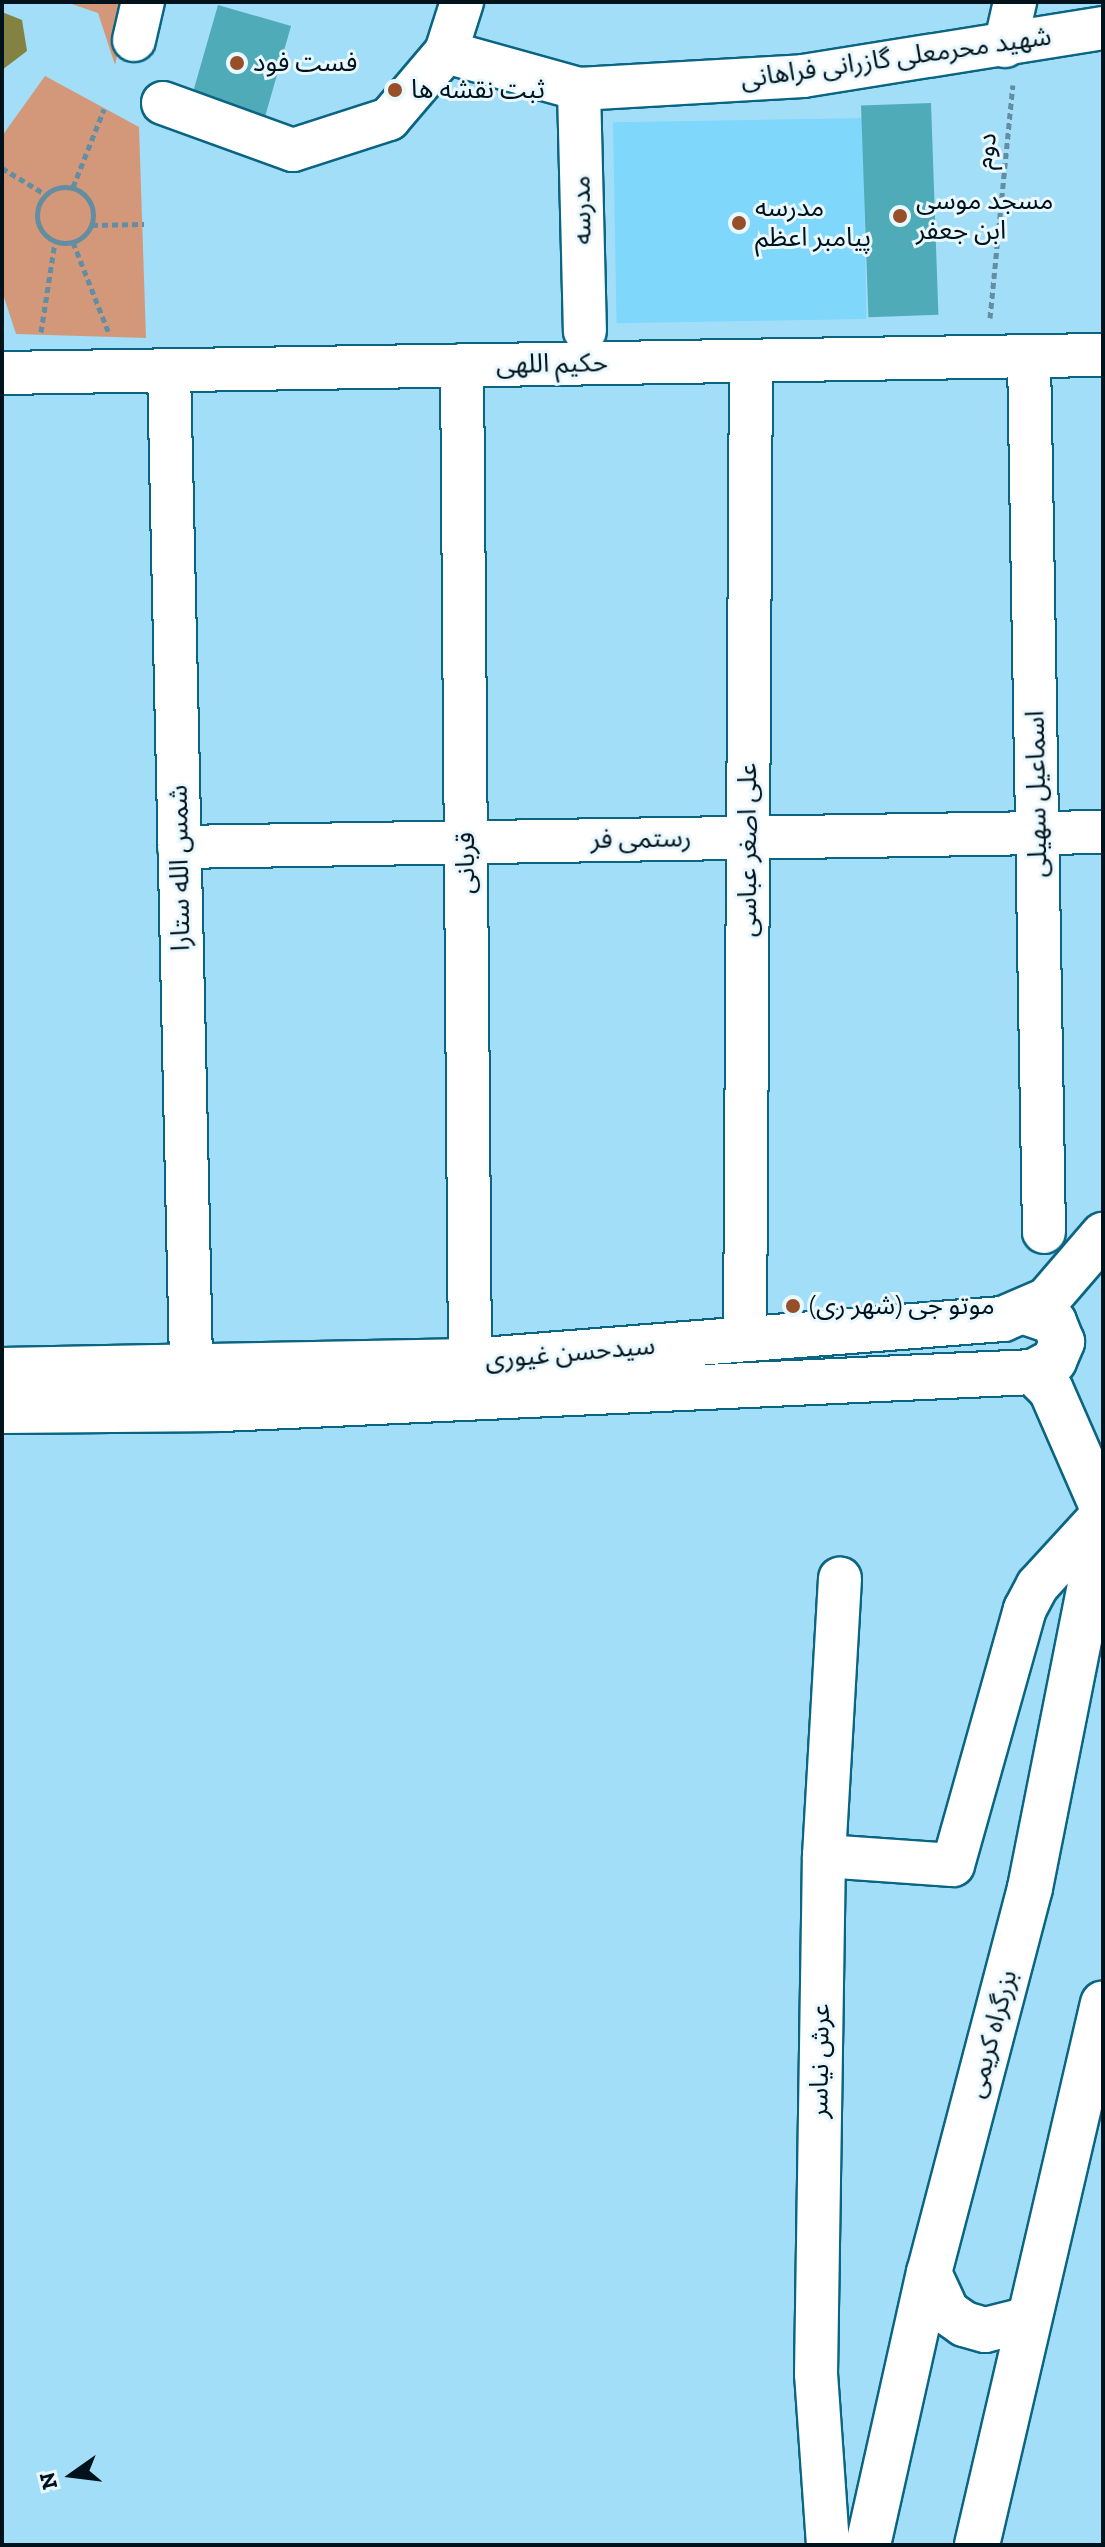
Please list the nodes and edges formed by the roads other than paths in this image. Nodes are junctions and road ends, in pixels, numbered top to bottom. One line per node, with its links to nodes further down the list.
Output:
1 (462, 2): 5 (street)
2 (1015, 2): 4 (street)
3 (1103, 28): 4 (street, شهید محرمعلی گازرانی فراهانی)
4 (1011, 45): 6 (street, شهید محرمعلی گازرانی فراهانی)
5 (446, 52): 6 (street, شهید محرمعلی گازرانی فراهانی); 7 (street)
6 (579, 89): 8 (street, مدرسه)
7 (163, 103)
8 (585, 331)
9 (1103, 355): 10 (street, حکیم اللهی)
10 (1029, 356): 11 (street, حکیم اللهی); 16 (street, اسماعیل سهیلی)
11 (751, 361): 12 (street, حکیم اللهی); 17 (street, علی اصغر عباسی)
12 (462, 365): 13 (street, حکیم اللهی); 18 (street, قربانی)
13 (169, 370): 14 (street, حکیم اللهی); 19 (street, شمس الله ستارا)
14 (2, 373)
15 (1103, 832): 16 (street, رستمی فر)
16 (1037, 833): 17 (street, رستمی فر); 20 (street, اسماعیل سهیلی)
17 (748, 838): 18 (street, رستمی فر); 23 (street, علی اصغر عباسی)
18 (466, 842): 19 (street, رستمی فر); 24 (street, قربانی)
19 (179, 847): 25 (street, شمس الله ستارا)
20 (1044, 1232)
21 (1103, 1235): 22 (main road)
22 (1028, 1313): 23 (main road, سیدحسن غیوری); 27 (main road)
23 (745, 1339): 24 (main road, سیدحسن غیوری)
24 (470, 1361): 25 (main road, سیدحسن غیوری)
25 (191, 1366): 26 (main road, سیدحسن غیوری)
26 (2, 1370)
27 (1033, 1372): 28 (main road, سیدحسن غیوری); 29 (main road)
28 (2, 1411)
29 (1103, 1512): 32 (street)
30 (1103, 1520): 34 (main road, بزرگراه کریمی)
31 (840, 1578): 32 (street, عرش نیاسر)
32 (824, 1856): 36 (street, عرش نیاسر)
33 (1101, 2020): 35 (main road)
34 (929, 2273): 35 (main road); 37 (main road, بزرگراه کریمی)
35 (1025, 2320): 38 (main road)
36 (828, 2545)
37 (868, 2545)
38 (977, 2545)

